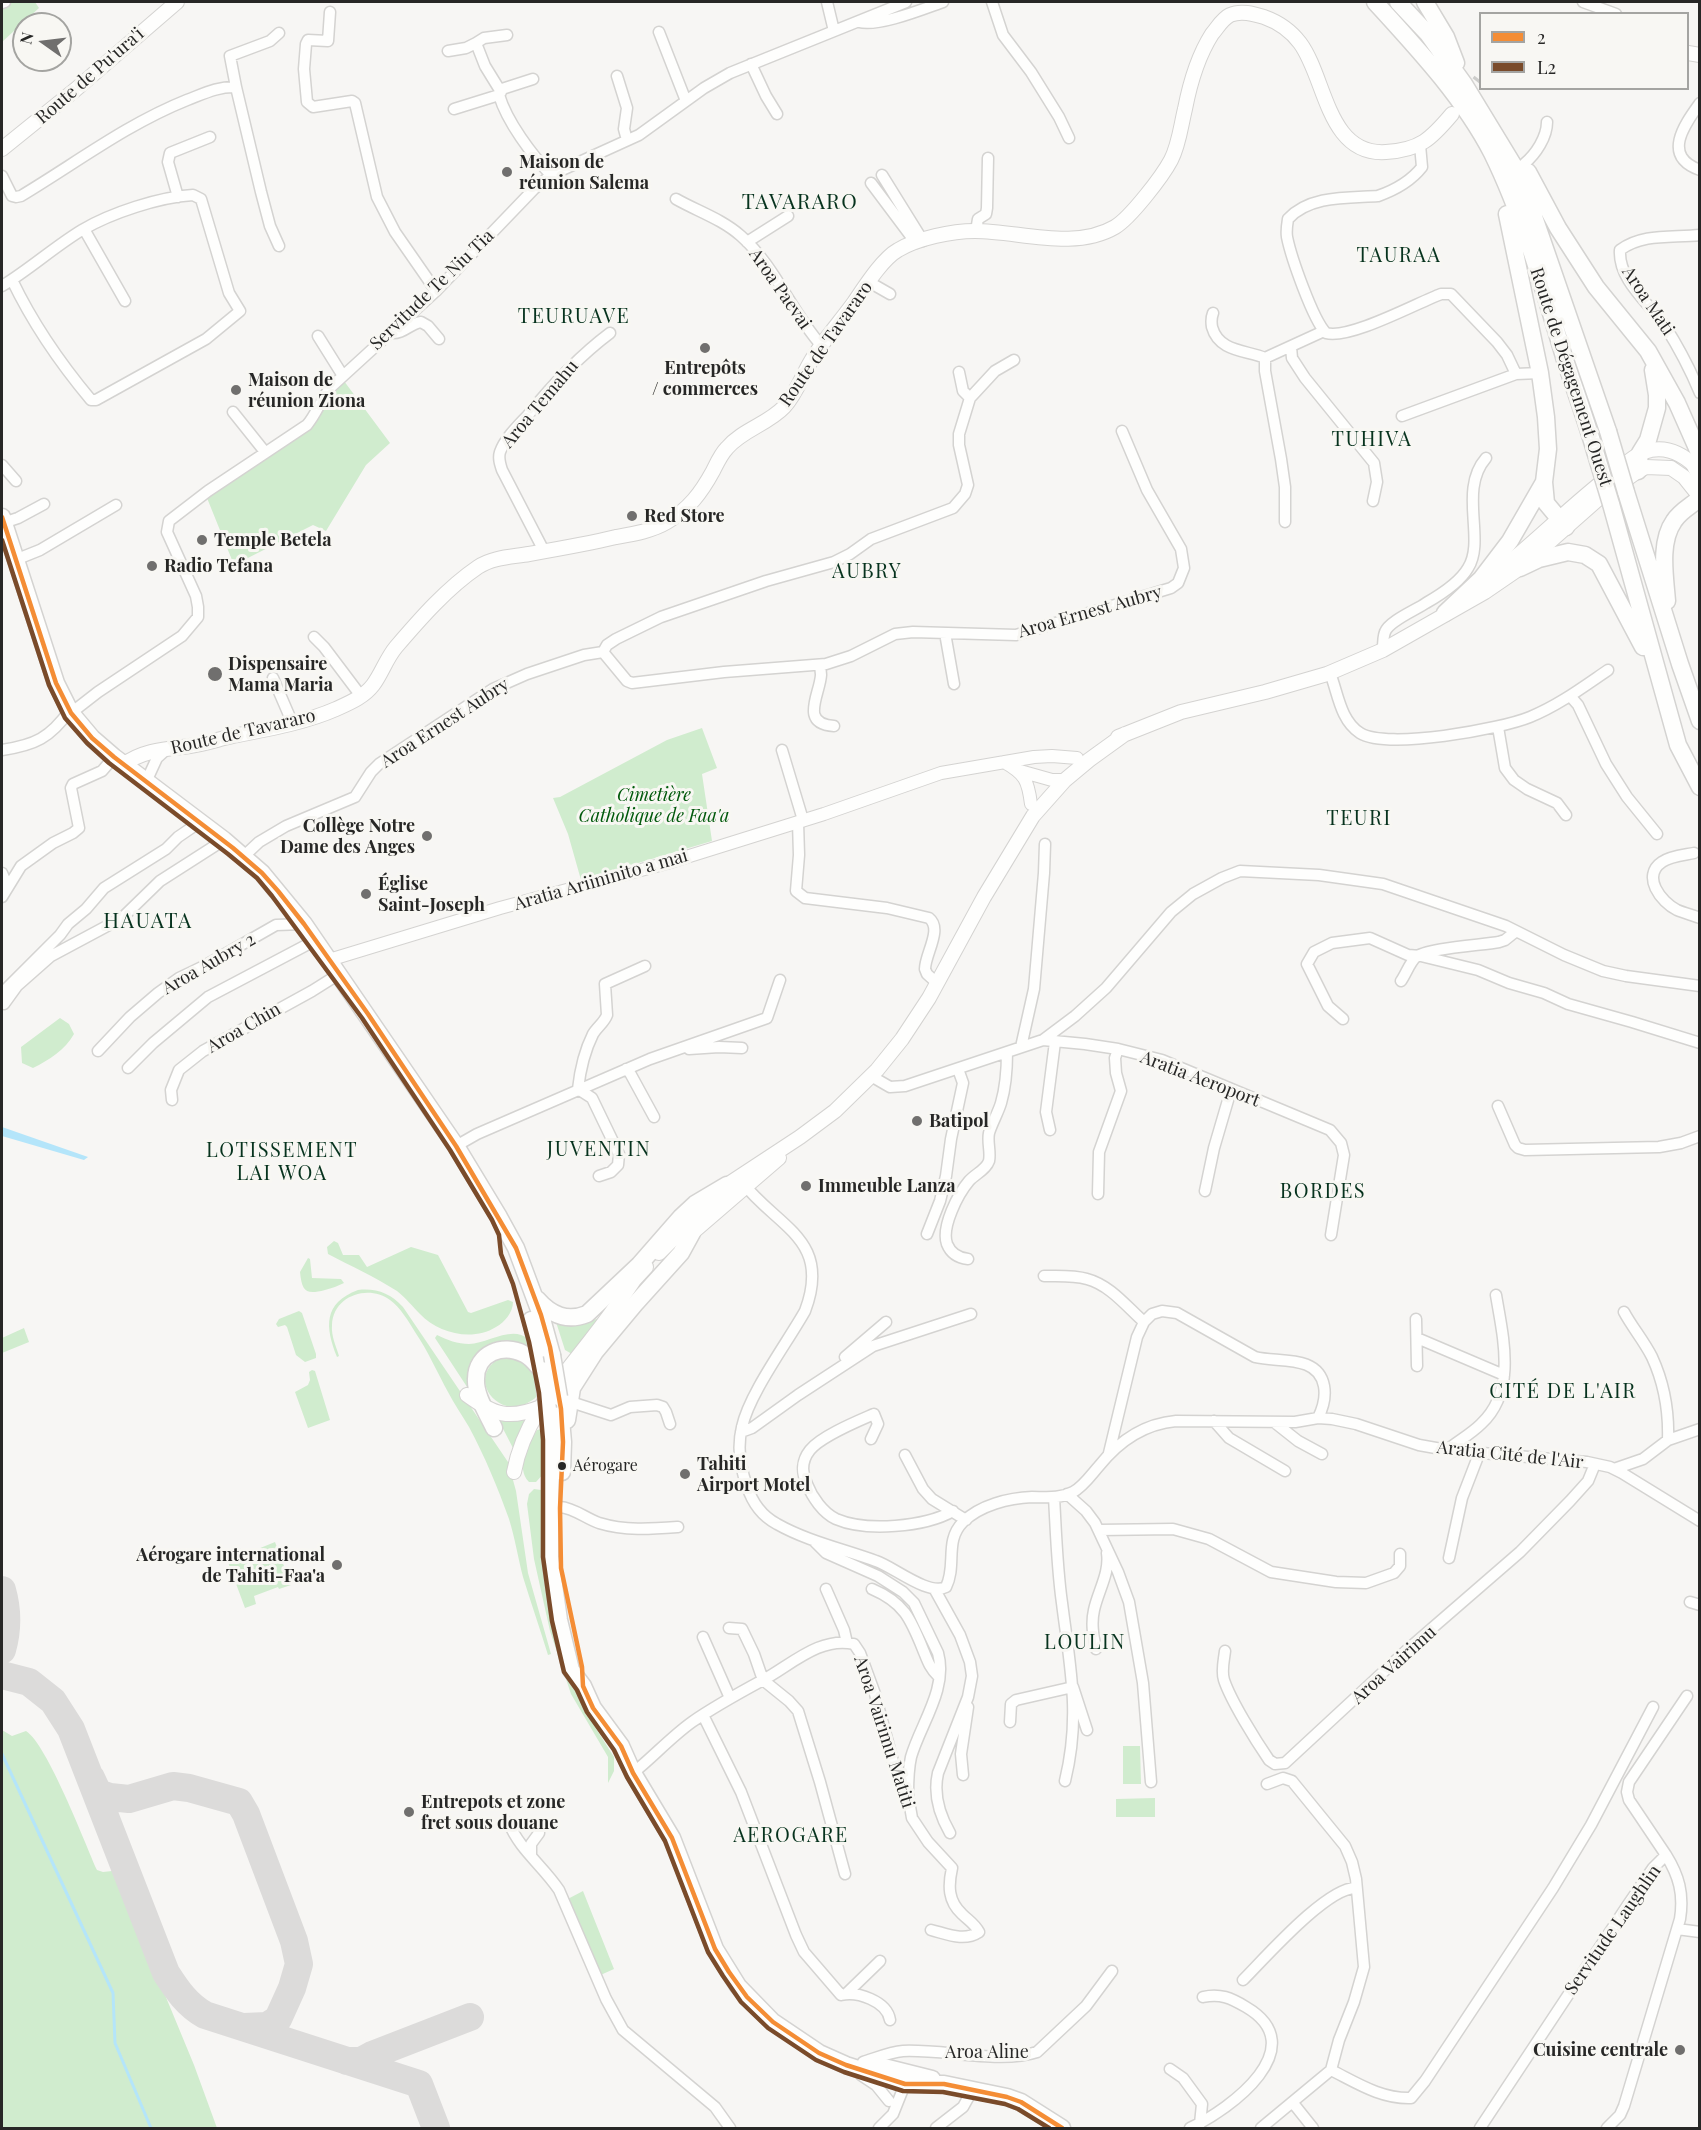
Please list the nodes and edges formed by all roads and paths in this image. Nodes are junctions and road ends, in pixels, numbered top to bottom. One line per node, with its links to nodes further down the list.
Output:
1 (177, 2): 36 (main road, Route de Pu'ura'i)
2 (827, 2): 13 (street)
3 (906, 2): 12 (street, Servitude Te Niu Tia)
4 (943, 2): 12 (street)
5 (992, 2): 33 (street)
6 (1375, 2): 37 (main road, Route de Dégagement Ouest)
7 (1398, 2): 22 (main road, Route de Dégagement Ouest)
8 (1425, 2): 22 (main road)
9 (1583, 2): 11 (street)
10 (330, 12): 57 (street)
11 (1610, 12)
12 (856, 22): 13 (street, Servitude Te Niu Tia)
13 (834, 31): 19 (street, Servitude Te Niu Tia)
14 (659, 32): 25 (street)
15 (279, 33): 23 (street)
16 (507, 35): 17 (street)
17 (476, 43): 18 (street); 24 (street)
18 (448, 51)
19 (751, 63): 25 (street, Servitude Te Niu Tia); 28 (street)
20 (617, 76): 34 (street)
21 (534, 79): 24 (street)
22 (1464, 84): 30 (main road, Route de Dégagement Ouest)
23 (236, 87): 41 (street); 53 (street)
24 (500, 94): 27 (street); 42 (street)
25 (686, 101): 34 (street, Servitude Te Niu Tia)
26 (1700, 103): 40 (street)
27 (454, 109)
28 (777, 114)
29 (1452, 114): 35 (main road)
30 (1487, 120): 39 (main road); 100 (main road, Route de Dégagement Ouest, bridge)
31 (1547, 122): 39 (street)
32 (210, 137): 45 (street)
33 (1069, 138)
34 (627, 140): 42 (street, Servitude Te Niu Tia)
35 (1420, 145): 49 (main road, Route de Tavararo); 61 (street)
36 (2, 149)
37 (1491, 153): 72 (main road); 118 (main road, Route de Dégagement Ouest, bridge)
38 (988, 158): 49 (street)
39 (1524, 164): 68 (main road)
40 (1700, 170)
41 (2, 176)
42 (551, 176): 57 (street, Servitude Te Niu Tia)
43 (882, 176): 52 (street)
44 (871, 183): 52 (street)
45 (177, 197): 48 (street); 54 (street)
46 (676, 199): 51 (street, Aroa Paevai)
47 (788, 216): 51 (street)
48 (84, 229): 54 (street); 59 (street)
49 (976, 231): 52 (main road, Route de Tavararo)
50 (1700, 235): 75 (street, Aroa Mati)
51 (747, 242): 66 (street, Aroa Paevai)
52 (919, 242): 55 (main road, Route de Tavararo)
53 (279, 246)
54 (12, 280): 56 (street)
55 (869, 282): 58 (street); 66 (main road, Route de Tavararo)
56 (2, 286)
57 (436, 291): 62 (street, Servitude Te Niu Tia)
58 (890, 294)
59 (125, 301)
60 (1213, 313): 69 (street)
61 (1324, 331): 67 (street); 73 (street)
62 (391, 333): 65 (street); 74 (street, Servitude Te Niu Tia)
63 (610, 333): 96 (street, Aroa Temahu)
64 (318, 336): 74 (street)
65 (439, 339)
66 (821, 345): 96 (main road, Route de Tavararo)
67 (1291, 347): 69 (street); 89 (street)
68 (1648, 351): 81 (main road); 84 (main road)
69 (1265, 358): 93 (street)
70 (1014, 360): 76 (street, Aroa Ernest Aubry)
71 (960, 372): 76 (street)
72 (1540, 373): 73 (street); 87 (main road)
73 (1516, 374): 78 (street)
74 (343, 376): 80 (street, Servitude Te Niu Tia)
75 (1700, 393)
76 (970, 398): 104 (street, Aroa Ernest Aubry)
77 (233, 412): 80 (street)
78 (1402, 416)
79 (1122, 432): 101 (street, Aroa Ernest Aubry)
80 (265, 452): 112 (street, Servitude Te Niu Tia)
81 (1640, 453): 84 (main road); 85 (main road); 94 (main road)
82 (1486, 458): 103 (street)
83 (2, 465): 86 (street)
84 (1698, 467)
85 (1638, 471): 88 (main road); 94 (main road)
86 (16, 480)
87 (1544, 482): 94 (main road); 99 (main road)
88 (1700, 497): 100 (main road)
89 (1373, 501)
90 (44, 504): 92 (street)
91 (116, 505): 97 (street)
92 (2, 520): 95 (main road)
93 (1285, 522)
94 (1562, 523): 98 (main road); 99 (main road)
95 (6, 544): 97 (main road)
96 (544, 551): 110 (main road, Route de Tavararo)
97 (15, 560): 112 (main road)
98 (1520, 568): 99 (main road); 118 (main road)
99 (1445, 613): 103 (main road)
100 (1669, 629): 113 (main road, Route de Dégagement Ouest)
101 (945, 633): 105 (street, Aroa Ernest Aubry); 109 (street)
102 (314, 637): 110 (street)
103 (1383, 650): 107 (main road)
104 (603, 652): 105 (street, Aroa Ernest Aubry); 137 (street, Aroa Ernest Aubry)
105 (820, 665): 115 (street)
106 (1608, 670): 111 (street)
107 (1330, 673): 116 (street); 117 (main road)
108 (273, 678): 114 (street)
109 (954, 684)
110 (361, 696): 114 (main road, Route de Tavararo)
111 (1570, 697): 116 (street); 133 (street)
112 (70, 712): 120 (street, Servitude Te Niu Tia); 123 (main road)
113 (1700, 721)
114 (292, 722): 119 (main road, Route de Tavararo)
115 (834, 726)
116 (1498, 727): 130 (street)
117 (1125, 734): 122 (main road); 126 (main road)
118 (1678, 745): 128 (main road, Route de Dégagement Ouest)
119 (168, 748): 123 (main road, Route de Tavararo); 127 (street)
120 (2, 750)
121 (782, 750): 131 (street)
122 (1077, 758): 124 (street, Aratia Ariininito a mai); 126 (main road)
123 (119, 761): 127 (main road); 139 (street)
124 (1004, 762): 125 (street); 131 (street, Aratia Ariininito a mai)
125 (1020, 771): 126 (street); 129 (street)
126 (1059, 780): 129 (main road); 140 (main road)
127 (146, 782): 132 (main road)
128 (1700, 787)
129 (1031, 804): 140 (main road)
130 (1566, 815)
131 (800, 821): 147 (street, Aratia Ariininito a mai); 150 (street)
132 (200, 822): 134 (main road); 152 (street)
133 (1657, 834)
134 (224, 840): 137 (main road); 152 (street)
135 (1045, 844): 157 (street)
136 (1694, 852): 141 (street)
137 (243, 857): 142 (main road)
138 (2, 873): 139 (street)
139 (5, 892)
140 (984, 897): 150 (main road)
141 (1700, 918)
142 (304, 924): 144 (main road); 160 (street, Aroa Aubry 2)
143 (1515, 932): 145 (street); 151 (street); 154 (street)
144 (316, 940): 147 (main road); 163 (street)
145 (1417, 956): 149 (street); 153 (street); 156 (street)
146 (645, 966): 167 (street)
147 (334, 967): 169 (street, Aroa Chin); 174 (main road)
148 (780, 980): 161 (street)
149 (1401, 981)
150 (937, 983): 166 (main road)
151 (1700, 986)
152 (3, 999)
153 (1343, 1019)
154 (1043, 1040): 155 (street, Aratia Aeroport); 157 (street, Aratia Aeroport)
155 (1055, 1042): 159 (street, Aratia Aeroport); 172 (street)
156 (1700, 1043)
157 (1021, 1047): 162 (street, Aratia Aeroport)
158 (742, 1048): 161 (street)
159 (1118, 1049): 168 (street, Aratia Aeroport); 178 (street)
160 (98, 1051)
161 (670, 1051): 165 (street)
162 (1007, 1052): 164 (street, Aratia Aeroport); 183 (street)
163 (128, 1068)
164 (958, 1069): 166 (street, Aratia Aeroport); 181 (street)
165 (626, 1070): 167 (street); 171 (street)
166 (872, 1076): 176 (main road)
167 (578, 1089): 174 (street); 175 (street)
168 (1231, 1090): 177 (street); 182 (street, Aratia Aeroport)
169 (172, 1100)
170 (1498, 1106): 173 (street)
171 (654, 1116)
172 (1050, 1130)
173 (1700, 1136)
174 (456, 1146): 179 (main road)
175 (599, 1176)
176 (737, 1183): 180 (main road); 185 (main road); 187 (main road); 207 (street)
177 (1205, 1191)
178 (1098, 1194)
179 (506, 1233): 185 (main road); 195 (main road)
180 (692, 1233): 187 (main road); 199 (main road)
181 (927, 1234)
182 (1331, 1235)
183 (969, 1259)
184 (1044, 1276): 192 (street)
185 (533, 1294): 199 (main road, bridge)
186 (1496, 1295): 196 (street)
187 (615, 1309): 199 (main road)
188 (1624, 1312): 209 (street)
189 (971, 1314): 197 (street)
190 (1416, 1319): 193 (street)
191 (886, 1322): 197 (street)
192 (1144, 1322): 201 (street); 214 (street)
193 (1417, 1338): 194 (street); 196 (street)
194 (1417, 1366)
195 (542, 1370): 199 (main road, bridge); 200 (main road)
196 (1504, 1375): 210 (street)
197 (813, 1386): 207 (street)
198 (467, 1395): 200 (main road)
199 (555, 1404): 200 (main road); 204 (street); 217 (main road); 221 (main road); 241 (main road)
200 (484, 1408): 205 (main road)
201 (1318, 1418): 203 (street, Aratia Cité de l'Air); 210 (street, Aratia Cité de l'Air)
202 (1214, 1421): 203 (street, Aratia Cité de l'Air); 214 (street, Aratia Cité de l'Air); 218 (street)
203 (1274, 1422): 211 (street)
204 (670, 1425)
205 (494, 1428)
206 (1700, 1429): 209 (street)
207 (741, 1432): 227 (street)
208 (871, 1439): 222 (street)
209 (1668, 1440): 216 (street)
210 (1447, 1450): 212 (street, Aratia Cité de l'Air)
211 (1322, 1454)
212 (1479, 1454): 215 (street, Aratia Cité de l'Air); 230 (street)
213 (905, 1455): 222 (street)
214 (1108, 1455): 219 (street, Aratia Cité de l'Air)
215 (1595, 1464): 216 (street, Aratia Cité de l'Air); 238 (street, Aroa Vairimu)
216 (1614, 1469): 223 (street, Aratia Cité de l'Air)
217 (514, 1472)
218 (1285, 1472)
219 (1067, 1494): 220 (street, Aratia Cité de l'Air); 226 (street)
220 (1054, 1497): 224 (street, Aratia Cité de l'Air); 242 (street)
221 (560, 1507): 225 (street); 241 (main road)
222 (953, 1511): 224 (street)
223 (1698, 1519)
224 (966, 1520): 233 (street)
225 (678, 1527)
226 (1099, 1530): 228 (street); 229 (street)
227 (811, 1538): 233 (street); 239 (street)
228 (1105, 1540): 237 (street); 253 (street)
229 (1400, 1554)
230 (1449, 1558)
231 (826, 1589): 236 (street, Aroa Vairimu Matiti)
232 (872, 1589): 239 (street)
233 (935, 1590): 244 (street)
234 (729, 1628): 240 (street)
235 (703, 1637): 245 (street)
236 (847, 1643): 240 (street, Aroa Vairimu Matiti); 255 (street, Aroa Vairimu Matiti)
237 (1096, 1649)
238 (1226, 1651)
239 (938, 1676): 255 (street)
240 (763, 1680): 245 (street, Aroa Vairimu Matiti); 261 (street)
241 (583, 1686): 250 (main road)
242 (1073, 1687): 248 (street); 249 (street); 252 (street)
243 (1687, 1696): 260 (street)
244 (968, 1697): 251 (street); 258 (street)
245 (730, 1698): 247 (street, Aroa Vairimu Matiti)
246 (1653, 1707): 276 (street)
247 (702, 1716): 250 (street, Aroa Vairimu Matiti); 269 (street)
248 (1010, 1722)
249 (1087, 1730)
250 (633, 1773): 272 (main road)
251 (963, 1775)
252 (1065, 1781)
253 (1150, 1782)
254 (1267, 1784): 262 (street)
255 (908, 1795): 264 (street, Aroa Vairimu Matiti)
256 (509, 1823): 259 (street)
257 (539, 1833): 259 (street)
258 (950, 1833)
259 (531, 1854): 283 (street)
260 (1666, 1855): 263 (street, Servitude Laughlin); 288 (street, Servitude Laughlin)
261 (845, 1874)
262 (1356, 1888): 268 (street); 276 (street)
263 (1677, 1929): 265 (street); 289 (street, Servitude Laughlin)
264 (931, 1930)
265 (1700, 1932)
266 (880, 1961): 269 (street)
267 (1112, 1971): 273 (street, Aroa Aline)
268 (1243, 1980)
269 (847, 1994): 271 (street)
270 (1203, 1997): 282 (street)
271 (890, 2020)
272 (819, 2053): 273 (main road); 274 (main road)
273 (863, 2062): 277 (main road)
274 (846, 2065): 277 (main road); 279 (street)
275 (1170, 2069): 282 (street)
276 (1331, 2070): 280 (street)
277 (906, 2080): 278 (main road); 279 (street); 281 (street)
278 (973, 2089): 284 (street); 285 (main road)
279 (889, 2101): 281 (street)
280 (1293, 2103): 286 (street); 287 (street)
281 (883, 2125)
282 (1195, 2126)
283 (730, 2128)
284 (936, 2128)
285 (1062, 2128)
286 (1261, 2128)
287 (1313, 2128)
288 (1480, 2128)
289 (1607, 2128)

